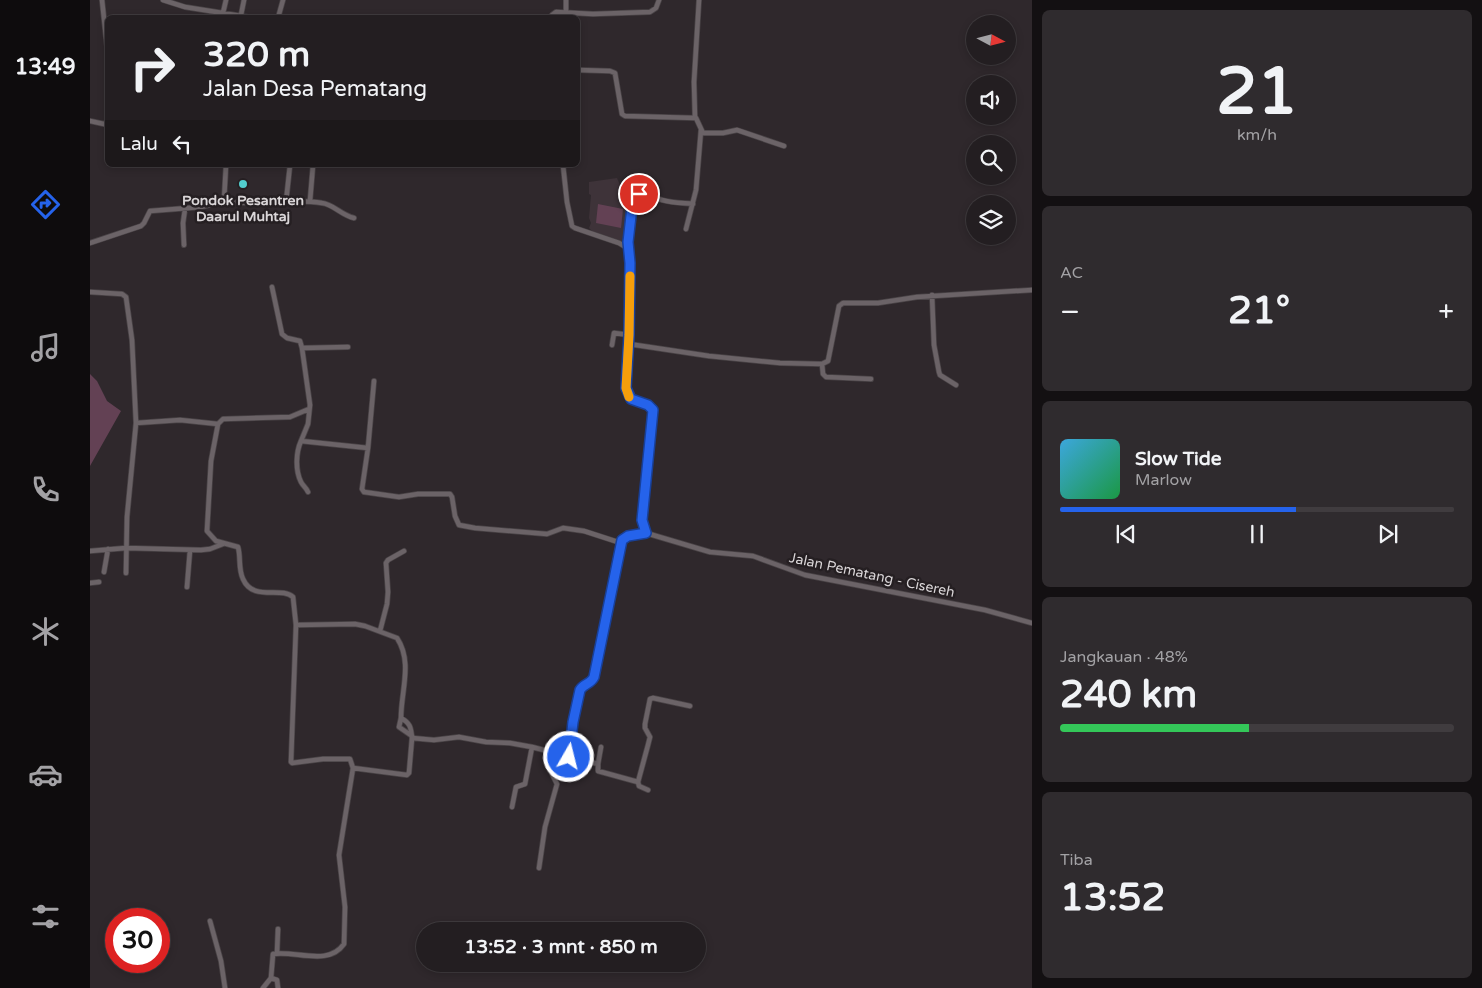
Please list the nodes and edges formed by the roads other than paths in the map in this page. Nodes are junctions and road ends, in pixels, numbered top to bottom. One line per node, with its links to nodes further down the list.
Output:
1 (102, 0): 16 (street)
2 (163, 0): 9 (street)
3 (226, 0): 9 (street)
4 (244, 0): 10 (street)
5 (283, 0): 11 (street)
6 (566, 0): 14 (street)
7 (659, 0): 15 (street)
8 (699, 0): 18 (street)
9 (223, 13): 10 (street)
10 (241, 15)
11 (279, 15)
12 (552, 15): 13 (street)
13 (564, 15)
14 (566, 15)
15 (580, 15)
16 (105, 28)
17 (580, 70): 18 (street)
18 (695, 118): 21 (street)
19 (90, 121): 20 (street)
20 (105, 124)
21 (701, 130): 22 (street); 30 (street)
22 (784, 146)
23 (226, 167): 27 (street)
24 (290, 167): 29 (street)
25 (313, 167): 28 (street)
26 (563, 167): 36 (street)
27 (224, 201): 29 (street); 31 (street)
28 (310, 201): 29 (street); 32 (street)
29 (286, 202)
30 (694, 204): 33 (street); 36 (street)
31 (185, 209): 34 (street); 35 (street)
32 (354, 218)
33 (686, 229)
34 (90, 242)
35 (184, 245)
36 (629, 249): 41 (street)
37 (272, 287): 45 (street)
38 (1032, 290): 40 (street)
39 (90, 292): 51 (street)
40 (932, 295): 46 (street); 49 (street)
41 (629, 335): 42 (street); 43 (street)
42 (629, 344): 46 (street); 56 (street)
43 (612, 345)
44 (348, 347): 45 (street)
45 (302, 348): 50 (street)
46 (822, 364): 47 (street)
47 (871, 379)
48 (374, 381): 54 (street)
49 (956, 385)
50 (309, 409): 52 (street); 53 (street)
51 (136, 423): 52 (street); 59 (street)
52 (218, 424): 57 (street)
53 (301, 441): 54 (street); 55 (street)
54 (368, 448): 58 (street)
55 (308, 492)
56 (646, 533): 58 (street); 69 (street, Jalan Pematang - Cisereh)
57 (224, 543): 62 (street); 70 (street)
58 (621, 543): 78 (street)
59 (126, 548): 60 (street); 62 (street); 65 (street)
60 (108, 549): 61 (street); 64 (street)
61 (90, 550)
62 (190, 550): 68 (street)
63 (404, 551): 71 (street)
64 (104, 572)
65 (126, 573)
66 (100, 582): 67 (street)
67 (90, 583)
68 (186, 587)
69 (1032, 623)
70 (296, 624): 71 (street); 80 (street)
71 (380, 631): 73 (street)
72 (690, 706): 81 (street)
73 (401, 718): 74 (street); 74 (street)
74 (412, 737): 75 (street); 80 (street)
75 (532, 747): 77 (street); 83 (street)
76 (601, 747): 79 (street)
77 (556, 754): 78 (street); 84 (street)
78 (569, 757): 79 (street)
79 (598, 764): 81 (street)
80 (353, 768): 87 (street)
81 (638, 782): 82 (street)
82 (648, 790)
83 (512, 807)
84 (538, 868)
85 (210, 921): 89 (street)
86 (278, 929): 87 (street)
87 (277, 953): 88 (street)
88 (271, 978): 90 (street); 91 (street)
89 (225, 988)
90 (263, 988)
91 (278, 988)

